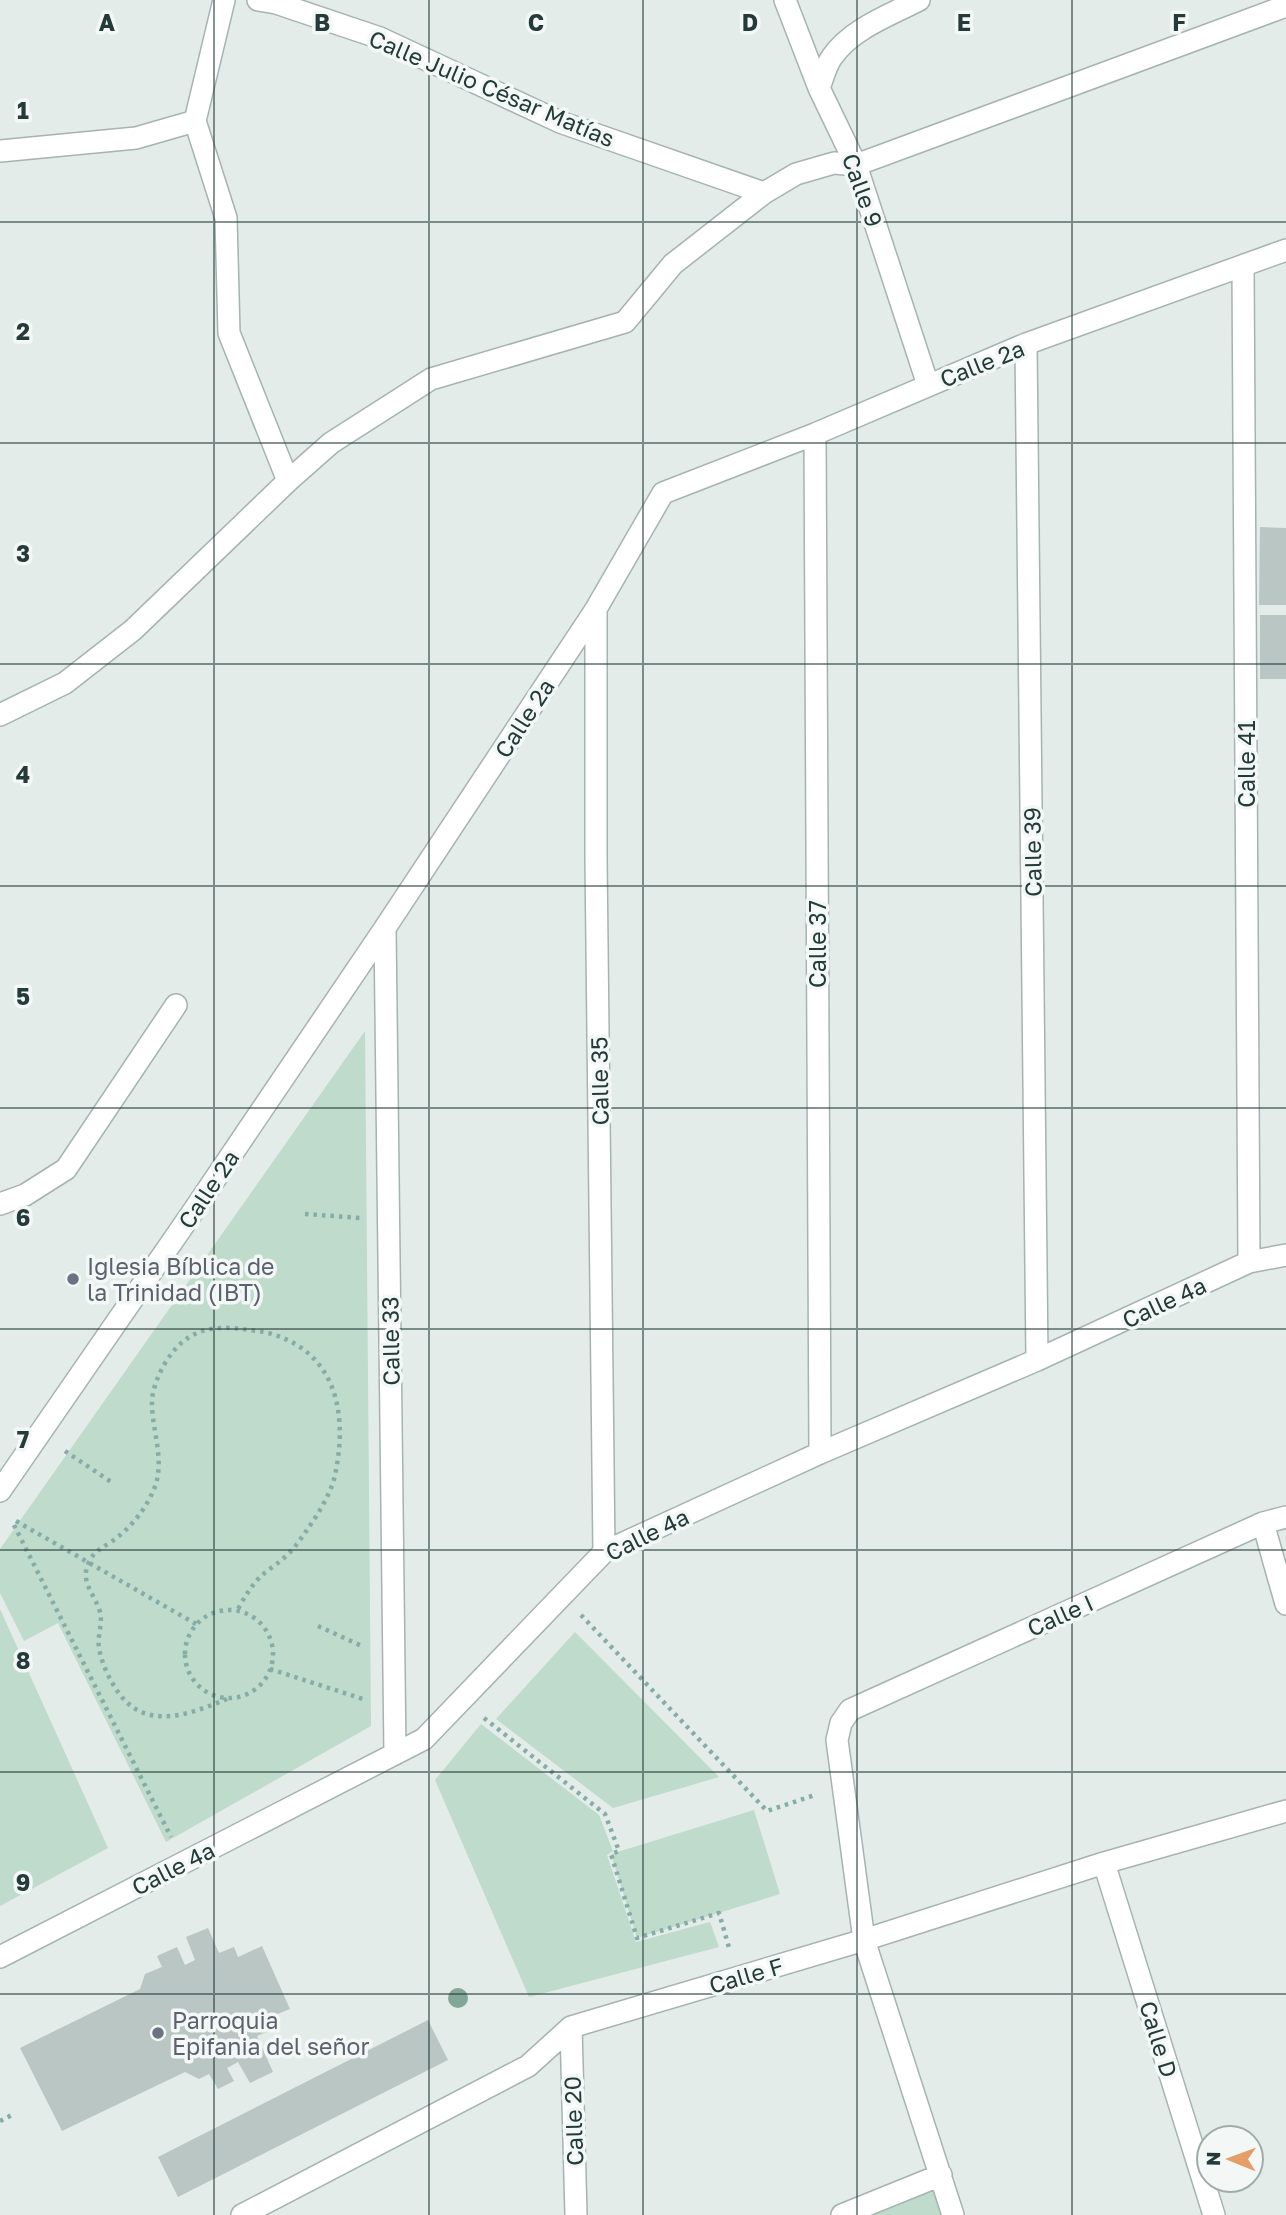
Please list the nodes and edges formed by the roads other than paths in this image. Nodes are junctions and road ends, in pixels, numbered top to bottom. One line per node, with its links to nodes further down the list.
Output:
1 (258, 0): 10 (street, Calle Julio César Matías)
2 (785, 0): 6 (street, Calle 9)
3 (919, 0): 6 (street)
4 (230, 1): 7 (street)
5 (1286, 6): 9 (street)
6 (820, 88): 9 (street, Calle 9)
7 (195, 121): 8 (street); 16 (street)
8 (0, 151)
9 (856, 165): 10 (street); 14 (street, Calle 9)
10 (764, 192): 16 (street)
11 (1286, 250): 12 (street, Calle 2a)
12 (1243, 267): 13 (street, Calle 2a); 23 (street, Calle 41)
13 (1026, 344): 14 (street, Calle 2a); 24 (street, Calle 39)
14 (928, 384): 15 (street, Calle 2a)
15 (815, 434): 17 (street, Calle 2a); 25 (street, Calle 37)
16 (288, 481): 18 (street)
17 (596, 609): 19 (street, Calle 2a); 29 (street, Calle 35)
18 (0, 715)
19 (385, 928): 26 (street, Calle 2a); 31 (street, Calle 33)
20 (176, 1005): 21 (street)
21 (0, 1204)
22 (1286, 1255): 23 (street, Calle 4a)
23 (1249, 1262): 24 (street, Calle 4a)
24 (1037, 1360): 25 (street, Calle 4a)
25 (820, 1453): 29 (street, Calle 4a)
26 (0, 1491)
27 (1286, 1517): 28 (street, Calle I)
28 (1263, 1523): 30 (street); 34 (street, Calle I)
29 (604, 1552): 31 (street, Calle 4a)
30 (1286, 1604)
31 (395, 1754): 35 (street, Calle 4a)
32 (1286, 1811): 33 (street, Calle F)
33 (1104, 1863): 34 (street, Calle F); 42 (street, Calle D)
34 (864, 1940): 36 (street, Calle F); 37 (street)
35 (0, 1957)
36 (571, 2027): 38 (street, Calle F); 39 (street, Calle 20)
37 (941, 2175): 40 (street); 41 (street)
38 (242, 2215)
39 (576, 2215)
40 (842, 2215)
41 (953, 2215)
42 (1213, 2215)

